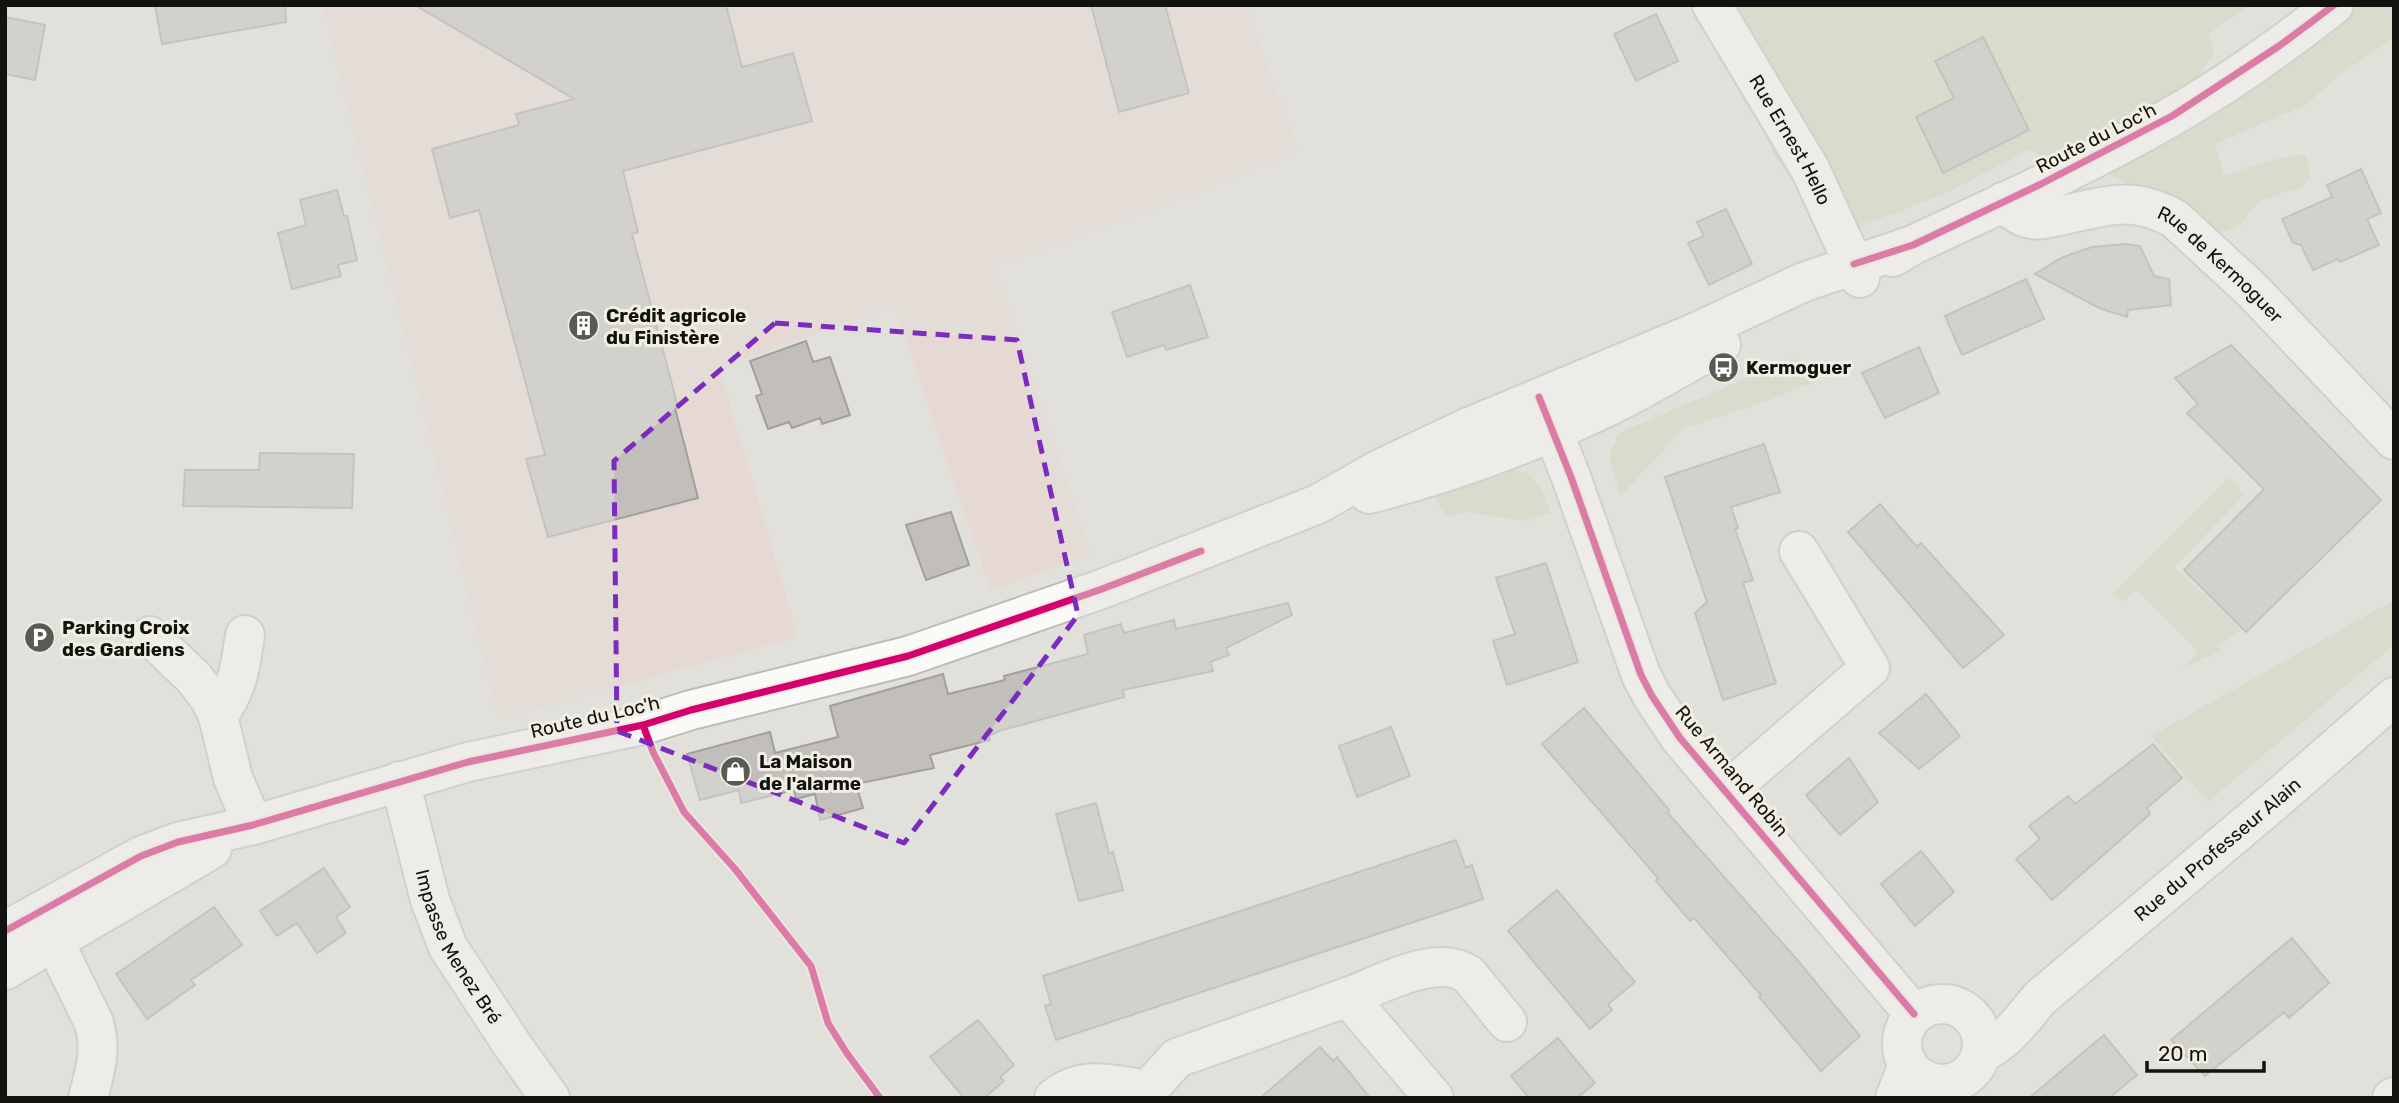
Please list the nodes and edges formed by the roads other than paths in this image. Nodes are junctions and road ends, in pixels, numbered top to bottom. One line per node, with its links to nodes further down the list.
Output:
1 (1712, 5): 4 (street, Rue Ernest Hello)
2 (2334, 5): 3 (street, Route du Loc'h)
3 (2003, 202): 4 (street, Route du Loc'h); 7 (street, Rue de Kermoguer)
4 (1857, 271): 5 (street, Route du Loc'h); 6 (street, Route du Loc'h)
5 (1539, 397): 6 (street, Rue Armand Robin); 8 (street, Route du Loc'h)
6 (1554, 432): 8 (street, Route du Loc'h); 15 (street, Rue Armand Robin)
7 (2394, 440)
8 (1318, 504): 14 (street, Route du Loc'h)
9 (1799, 551): 15 (street)
10 (245, 635): 13 (street)
11 (150, 636): 13 (street)
12 (2394, 697): 22 (street, Rue du Professeur Alain)
13 (218, 716): 16 (street)
14 (400, 781): 16 (street, Route du Loc'h); 31 (street, Impasse Menez Bré)
15 (1727, 791): 23 (street, Rue Armand Robin)
16 (253, 825): 17 (street, Route du Loc'h); 19 (street, Route du Loc'h)
17 (69, 896): 18 (street, Route du Loc'h); 19 (street)
18 (5, 931)
19 (54, 941): 20 (street, Route du Loc'h); 30 (street)
20 (5, 970)
21 (1348, 997): 25 (street); 29 (street); 33 (street)
22 (2040, 998): 24 (street, Rue du Professeur Alain); 26 (street, Rue du Professeur Alain)
23 (1914, 1014): 24 (street); 27 (street)
24 (1969, 1014): 26 (street)
25 (1507, 1022)
26 (1981, 1053): 28 (street)
27 (1901, 1082): 28 (street)
28 (1939, 1090)
29 (1149, 1094): 32 (street)
30 (88, 1098)
31 (550, 1098)
32 (1054, 1098)
33 (1434, 1098)

